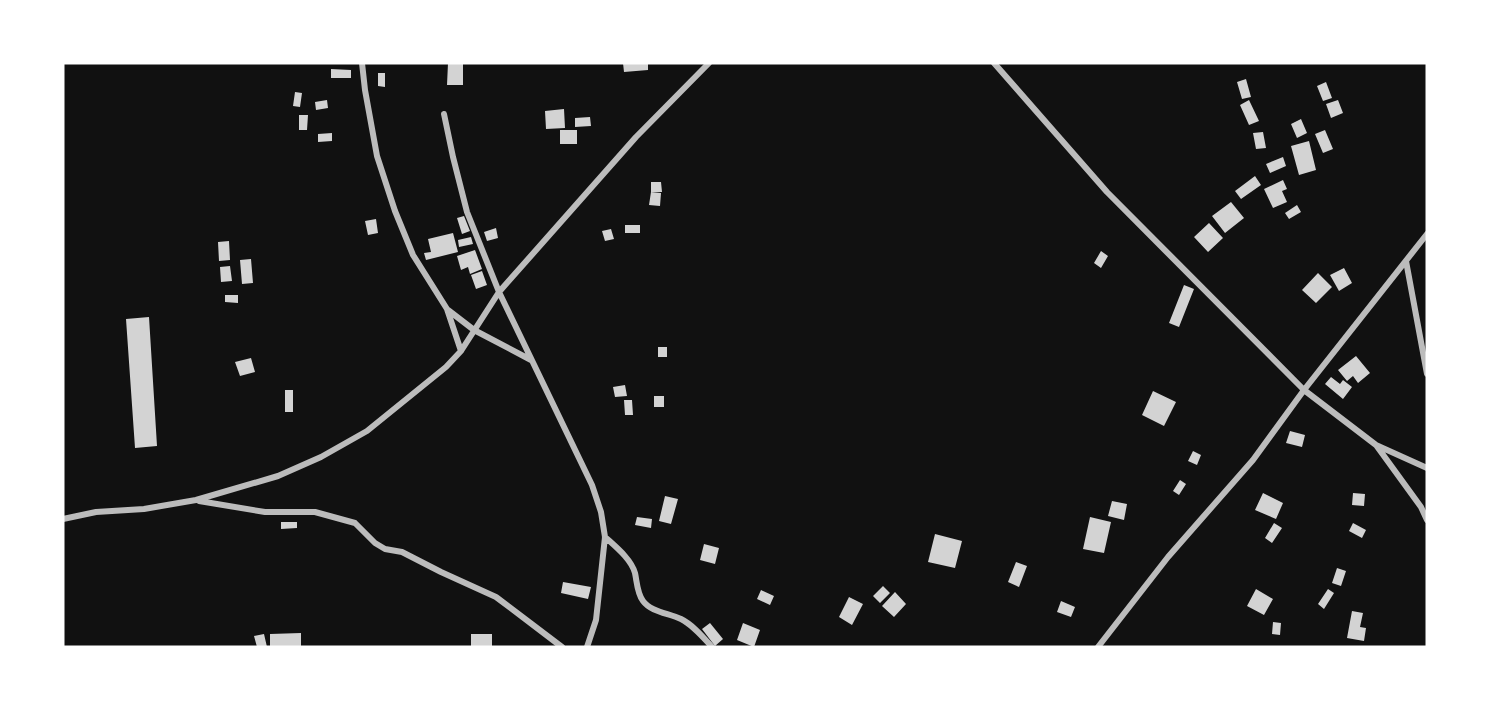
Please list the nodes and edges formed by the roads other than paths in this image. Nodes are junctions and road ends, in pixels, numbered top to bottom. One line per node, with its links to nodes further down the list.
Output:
1 (362, 63): 8 (street)
2 (709, 63): 7 (street)
3 (994, 63): 13 (street)
4 (444, 114): 7 (street)
5 (1427, 234): 6 (street)
6 (1406, 261): 12 (street); 13 (street)
7 (499, 292): 9 (street); 11 (street)
8 (447, 309): 9 (street); 10 (street)
9 (474, 330): 10 (street); 11 (street)
10 (461, 351): 16 (street)
11 (532, 360): 19 (street)
12 (1427, 374)
13 (1304, 390): 14 (street); 23 (street)
14 (1376, 445): 15 (street); 18 (street)
15 (1427, 468)
16 (196, 500): 17 (street); 20 (street)
17 (63, 519)
18 (1427, 520)
19 (605, 537): 21 (street); 22 (street)
20 (562, 647)
21 (587, 647)
22 (712, 647)
23 (1098, 647)

